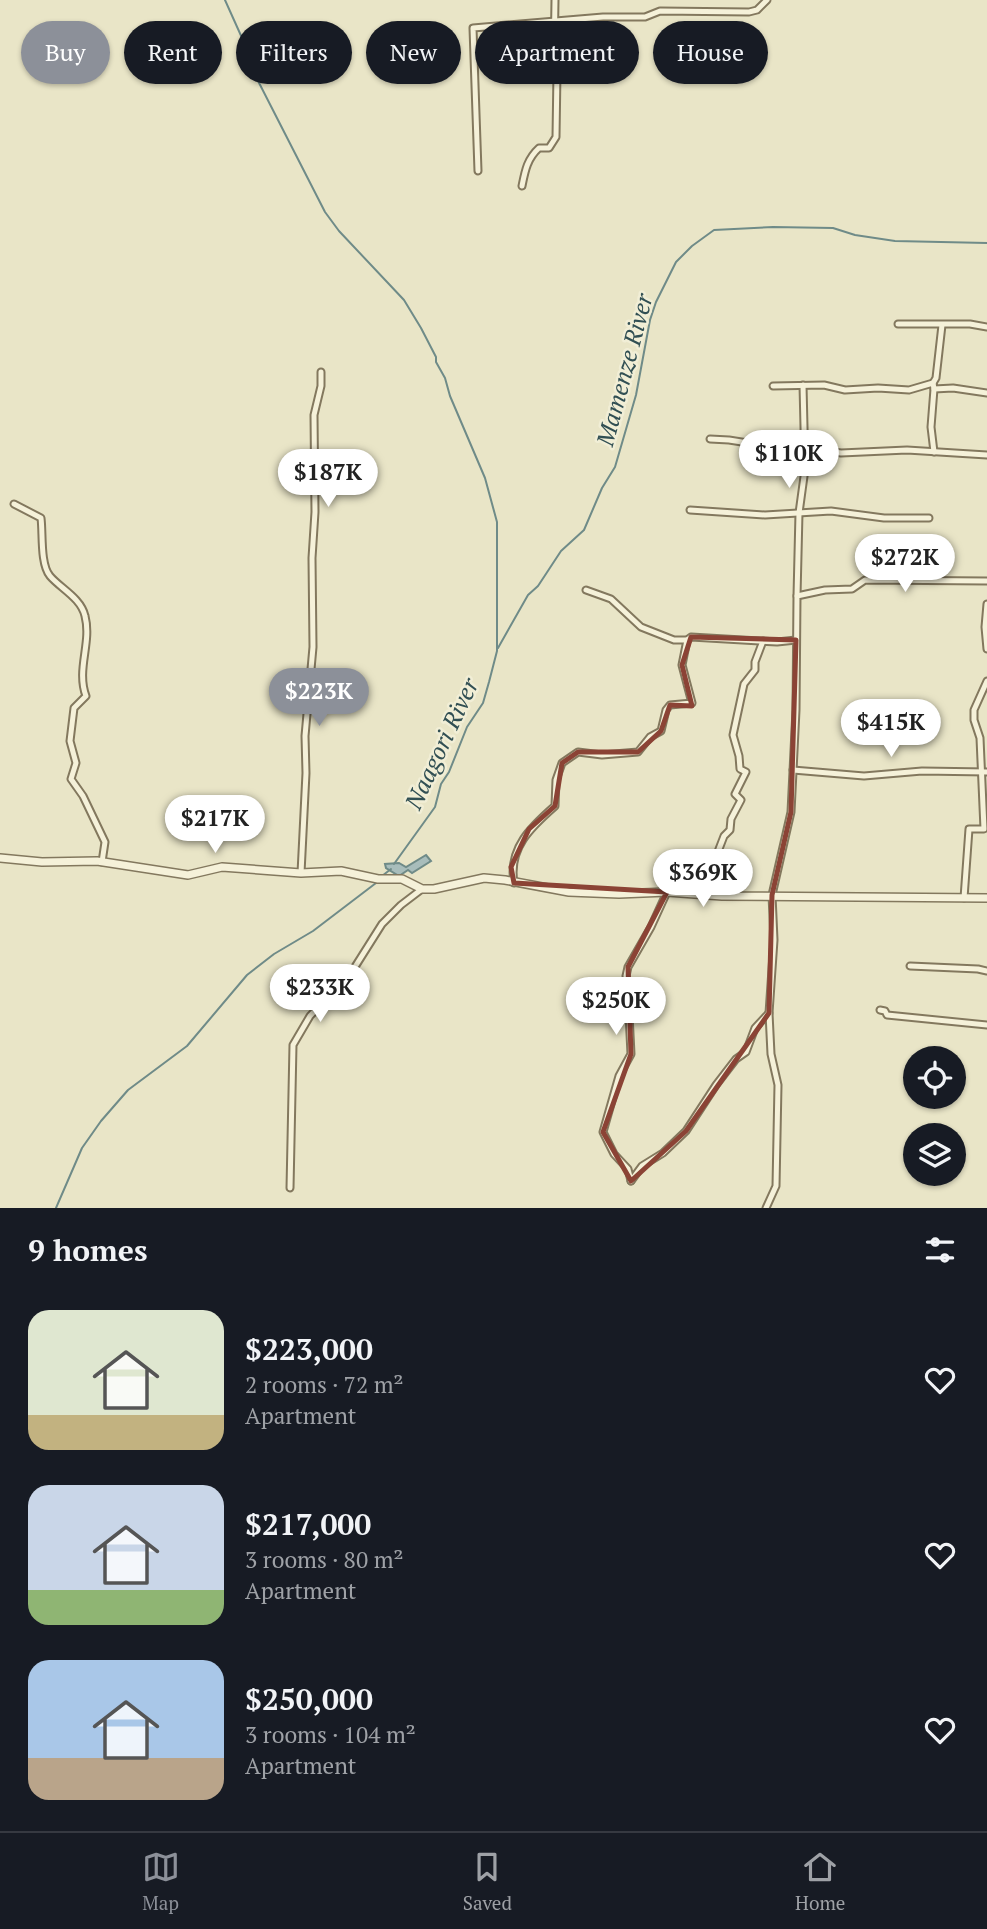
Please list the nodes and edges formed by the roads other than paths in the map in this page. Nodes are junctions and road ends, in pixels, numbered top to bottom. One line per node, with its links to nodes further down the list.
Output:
1 (555, 0): 3 (street)
2 (767, 0): 4 (street)
3 (555, 21)
4 (574, 21)
5 (475, 28): 7 (street)
6 (556, 84): 8 (street)
7 (478, 172)
8 (522, 186)
9 (898, 324): 10 (street)
10 (942, 325): 11 (street); 15 (street)
11 (987, 327)
12 (321, 372): 38 (street)
13 (773, 386): 14 (street)
14 (803, 386): 15 (street); 18 (street)
15 (934, 386): 16 (street); 19 (street)
16 (987, 393)
17 (710, 439): 18 (street)
18 (805, 452): 19 (street); 23 (street)
19 (934, 452): 20 (street)
20 (987, 455)
21 (14, 504): 37 (street)
22 (690, 510): 23 (street)
23 (799, 513): 24 (street); 27 (street)
24 (929, 517)
25 (987, 581): 27 (street)
26 (586, 590): 29 (street)
27 (797, 596): 31 (street)
28 (987, 604): 32 (street)
29 (687, 640): 30 (street); 39 (street)
30 (763, 640): 31 (street); 43 (street)
31 (796, 640): 34 (street)
32 (987, 649)
33 (987, 681): 35 (street)
34 (793, 770): 35 (street); 42 (street)
35 (984, 772): 44 (street)
36 (0, 858): 37 (street)
37 (102, 862): 38 (street)
38 (301, 873): 40 (street)
39 (514, 883): 40 (street); 41 (street)
40 (422, 888): 51 (street)
41 (667, 892): 43 (street); 49 (street)
42 (772, 895): 43 (street); 44 (street); 49 (street)
43 (722, 896)
44 (964, 898): 45 (street)
45 (987, 898)
46 (910, 966): 47 (street)
47 (987, 971)
48 (880, 1010): 50 (street)
49 (769, 1013): 52 (street)
50 (987, 1025)
51 (290, 1188)
52 (766, 1208)

